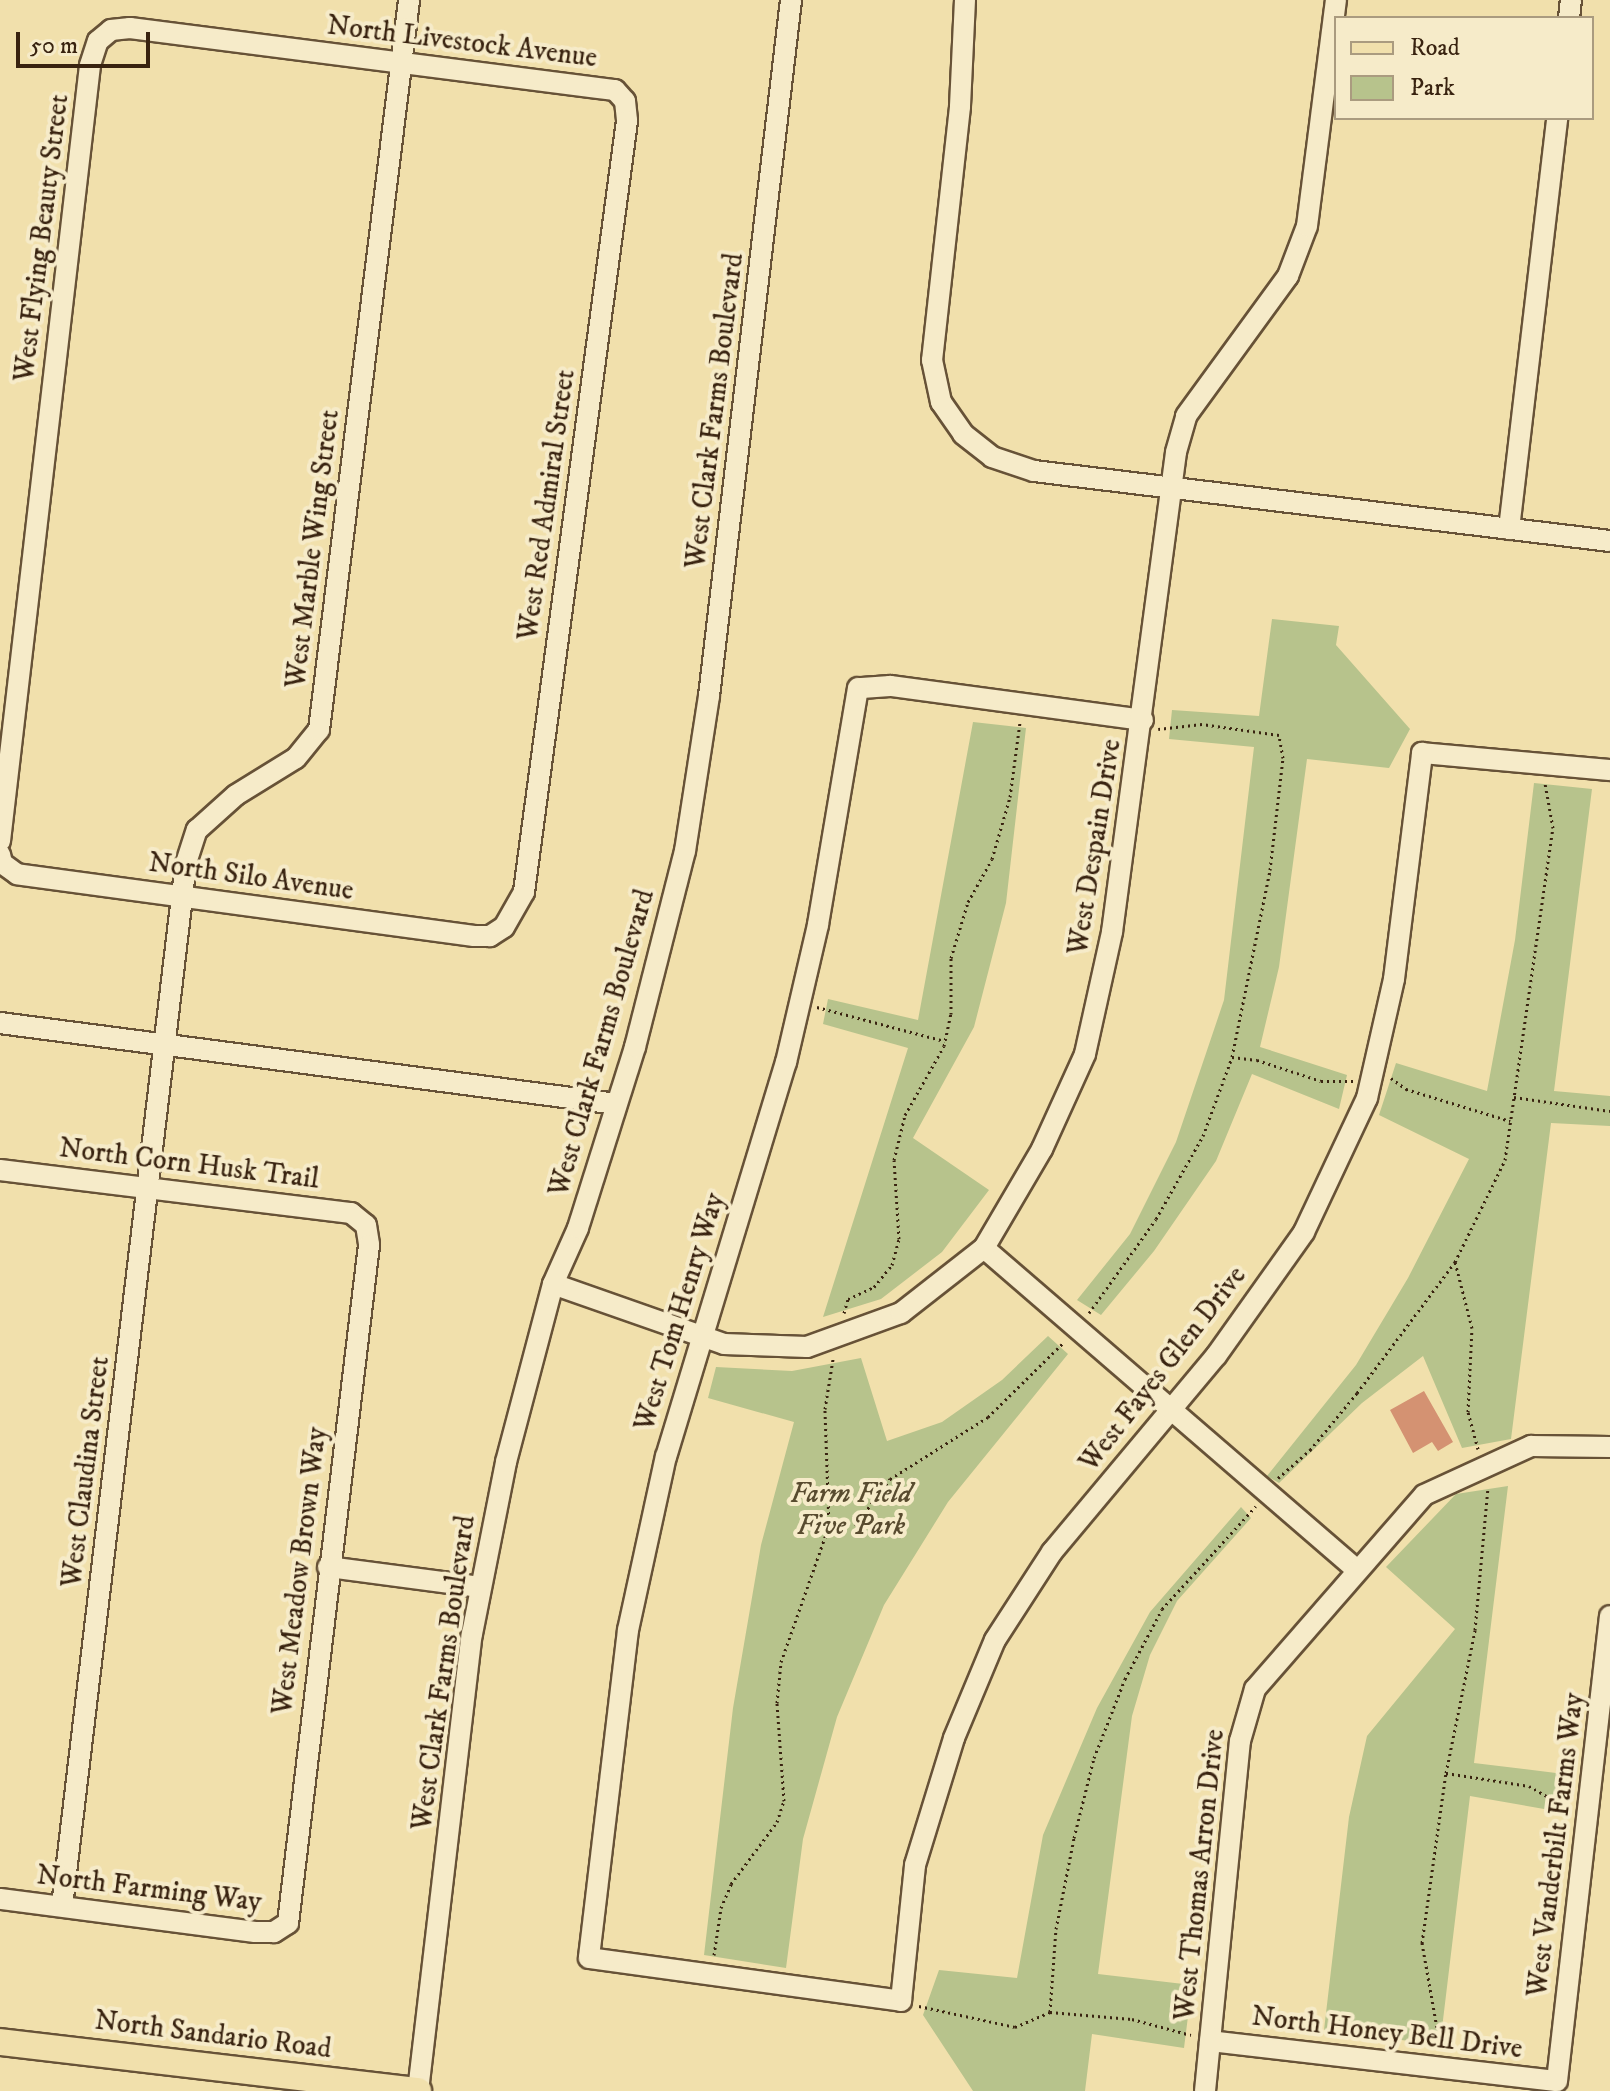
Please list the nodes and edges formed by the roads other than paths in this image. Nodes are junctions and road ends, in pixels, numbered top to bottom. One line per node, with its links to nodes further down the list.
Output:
1 (409, 0): 6 (street, West Marble Wing Street)
2 (791, 0): 20 (street, West Clark Farms Boulevard)
3 (965, 0): 9 (street)
4 (1336, 0): 9 (street, West Despain Drive)
5 (111, 30): 6 (street, North Livestock Avenue); 14 (street, West Flying Beauty Street)
6 (401, 64): 7 (street, North Livestock Avenue); 16 (street, West Marble Wing Street)
7 (615, 90): 17 (street, West Red Admiral Street)
8 (1557, 120): 10 (street)
9 (1172, 487): 10 (street); 12 (street, West Despain Drive)
10 (1509, 529): 11 (street)
11 (1610, 541)
12 (1143, 726): 24 (street, West Despain Drive); 26 (street, West Tom Henry Way)
13 (1610, 770): 27 (street, West Fayes Glen Drive)
14 (0, 841)
15 (0, 854): 16 (street, North Silo Avenue)
16 (182, 896): 17 (street, North Silo Avenue); 19 (street, West Marble Wing Street)
17 (504, 927)
18 (0, 1023): 19 (street)
19 (162, 1044): 20 (street); 22 (street, West Claudina Street)
20 (617, 1104): 25 (street, West Clark Farms Boulevard)
21 (0, 1170): 22 (street, North Corn Husk Trail)
22 (148, 1186): 23 (street, North Corn Husk Trail); 34 (street, West Claudina Street)
23 (366, 1225): 29 (street, West Meadow Brown Way)
24 (984, 1248): 26 (street, West Despain Drive); 27 (street)
25 (553, 1284): 26 (street, West Despain Drive); 31 (street, West Clark Farms Boulevard)
26 (700, 1335): 36 (street, West Tom Henry Way)
27 (1171, 1410): 30 (street); 36 (street, West Fayes Glen Drive)
28 (1610, 1447): 30 (street, West Thomas Arron Drive)
29 (328, 1567): 31 (street); 35 (street, West Meadow Brown Way)
30 (1356, 1569): 37 (street, West Thomas Arron Drive)
31 (480, 1587): 40 (street, West Clark Farms Boulevard)
32 (1610, 1616): 39 (street, West Vanderbilt Farms Way)
33 (0, 1899): 34 (street, North Farming Way)
34 (62, 1906): 35 (street, North Farming Way)
35 (288, 1923)
36 (901, 2001)
37 (1210, 2041): 39 (street, North Honey Bell Drive); 41 (street, West Thomas Arron Drive)
38 (0, 2042): 40 (main road, North Sandario Road)
39 (1557, 2081)
40 (418, 2091)
41 (1205, 2091)

